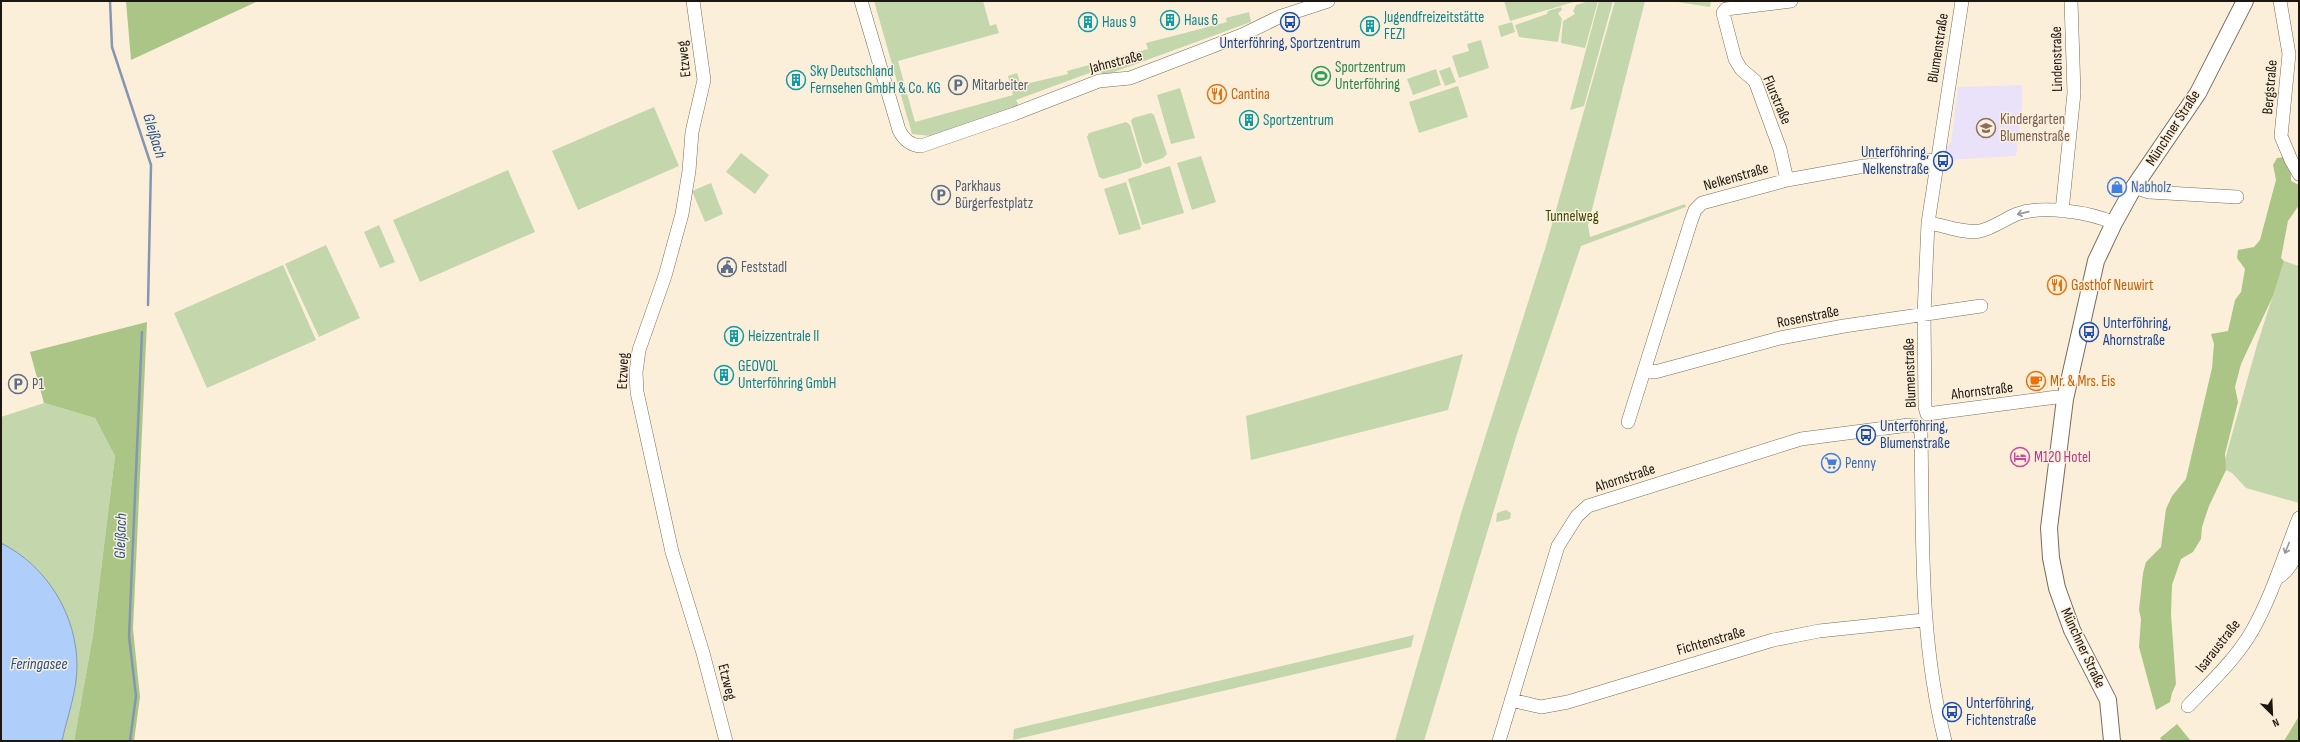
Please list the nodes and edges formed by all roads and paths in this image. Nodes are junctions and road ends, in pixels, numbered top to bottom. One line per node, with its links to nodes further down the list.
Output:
1 (694, 1): 31 (street, Etzweg)
2 (861, 1): 3 (street, Jahnstraße)
3 (1328, 1)
4 (1791, 1): 12 (street, Flurstraße)
5 (1961, 1): 10 (street, Blumenstraße)
6 (2071, 1): 15 (street, Lindenstraße)
7 (2245, 1): 13 (main road, Münchner Straße)
8 (2280, 1): 9 (street, Bergstraße)
9 (2295, 156): 11 (street, Bergstraße)
10 (1937, 160): 12 (street, Nelkenstraße); 16 (street, Blumenstraße)
11 (2299, 174)
12 (1788, 180): 20 (street, Nelkenstraße)
13 (2134, 187): 14 (street); 17 (main road, Münchner Straße)
14 (2237, 197)
15 (2062, 211): 16 (street, one-way to 16); 17 (street)
16 (1928, 223): 19 (street, Blumenstraße)
17 (2114, 223): 21 (main road, Münchner Straße)
18 (1981, 306): 19 (street, Rosenstraße)
19 (1924, 314): 20 (street, Rosenstraße); 22 (street, Blumenstraße)
20 (1644, 370): 23 (street, Nelkenstraße)
21 (2065, 399): 22 (street, Ahornstraße); 34 (main road, Münchner Straße)
22 (1928, 414): 24 (street, Blumenstraße)
23 (1628, 422)
24 (1918, 426): 28 (street, Blumenstraße); 29 (street, Ahornstraße)
25 (2299, 518): 27 (street, Isaraustraße, one-way to 27)
26 (2299, 546): 27 (street, Isaraustraße)
27 (2276, 579): 30 (street, Isaraustraße)
28 (1924, 620): 29 (street, Fichtenstraße); 33 (street, Blumenstraße)
29 (1512, 700): 32 (street, Ahornstraße)
30 (2188, 706)
31 (726, 741)
32 (1499, 741)
33 (1945, 741)
34 (2111, 741)

